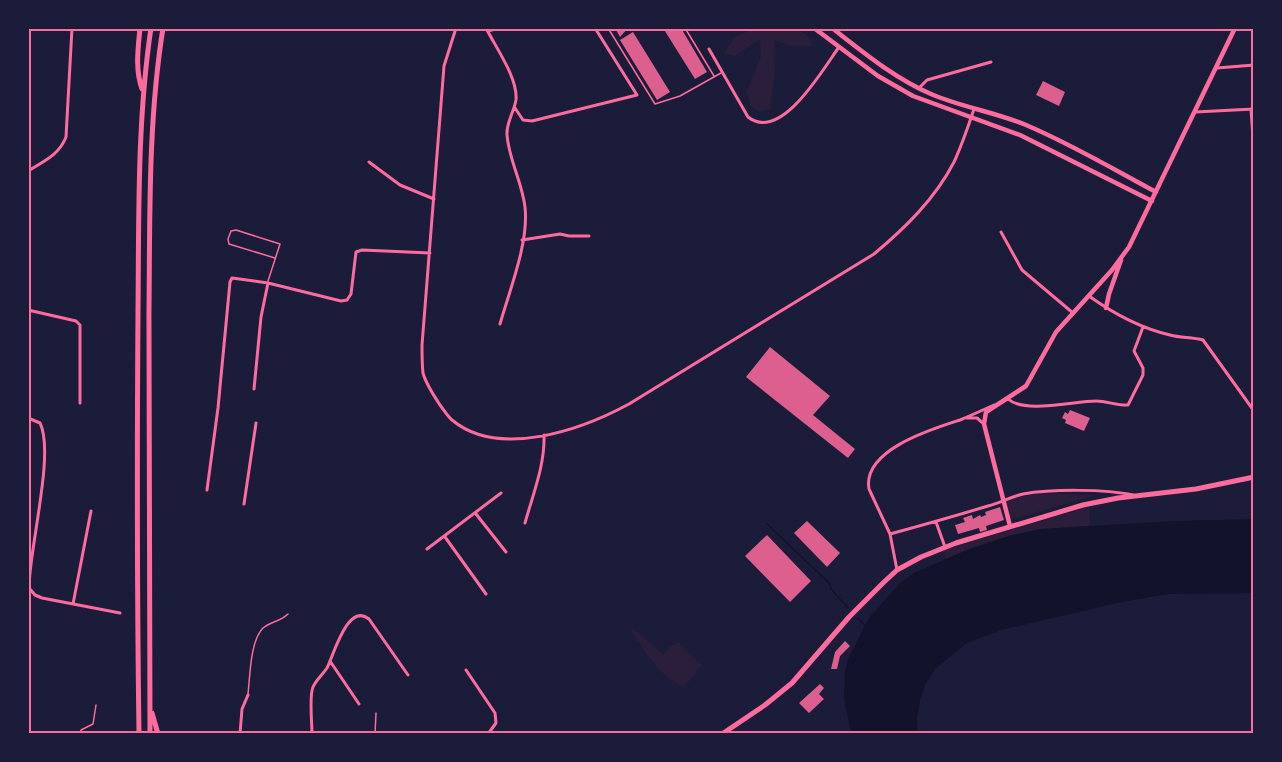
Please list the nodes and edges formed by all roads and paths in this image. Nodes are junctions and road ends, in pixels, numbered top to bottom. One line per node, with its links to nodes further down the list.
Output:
1 (72, 28): 30 (street)
2 (140, 28): 22 (main road)
3 (151, 28): 22 (main road)
4 (163, 28): 82 (main road)
5 (456, 28): 32 (street)
6 (499, 28): 13 (street)
7 (595, 28): 23 (street)
8 (608, 28): 20 (lane)
9 (685, 28): 20 (lane)
10 (814, 28): 14 (street)
11 (832, 28): 21 (street)
12 (1235, 28): 18 (street)
13 (487, 30): 23 (street)
14 (839, 47): 19 (street); 27 (street)
15 (709, 49): 19 (street)
16 (990, 62): 21 (street)
17 (1254, 65): 18 (street)
18 (1216, 68): 26 (street)
19 (722, 72): 20 (lane)
20 (714, 76)
21 (919, 88): 24 (street)
22 (143, 91): 87 (main road)
23 (515, 108): 36 (street)
24 (975, 108): 27 (street); 31 (street)
25 (1252, 109): 26 (street); 28 (street)
26 (1195, 112): 31 (street)
27 (971, 118): 33 (street); 56 (street)
28 (1254, 151)
29 (369, 162): 32 (street)
30 (28, 171)
31 (1156, 192): 33 (street)
32 (434, 199): 37 (street)
33 (1152, 201): 38 (street)
34 (1001, 232): 44 (street)
35 (590, 236): 36 (street)
36 (522, 240): 45 (street)
37 (430, 253): 40 (street); 56 (street)
38 (1122, 257): 41 (street); 42 (street)
39 (275, 258): 39 (lane); 40 (lane)
40 (268, 283): 47 (street); 58 (street)
41 (1088, 295): 42 (street); 44 (street)
42 (1106, 308): 46 (street)
43 (28, 310): 49 (street)
44 (1072, 313): 48 (street)
45 (501, 324)
46 (1143, 327): 48 (street); 51 (street)
47 (255, 388)
48 (1007, 398): 50 (street)
49 (80, 403)
50 (995, 404): 53 (street); 55 (street)
51 (1254, 411)
52 (28, 418): 75 (street)
53 (962, 419): 55 (street); 68 (street)
54 (256, 423): 62 (street)
55 (984, 424): 61 (street)
56 (544, 435): 66 (street)
57 (1254, 477): 60 (main road)
58 (207, 490)
59 (501, 494): 64 (street)
60 (1136, 496): 61 (street); 67 (main road)
61 (1003, 502): 65 (street); 67 (street)
62 (243, 504)
63 (91, 511): 75 (street)
64 (476, 513): 69 (street); 72 (street)
65 (936, 522): 68 (street); 70 (street)
66 (525, 523)
67 (1010, 526): 70 (main road)
68 (890, 534): 73 (street)
69 (445, 537): 71 (street); 74 (street)
70 (945, 547): 73 (main road)
71 (427, 549)
72 (506, 552)
73 (897, 570): 94 (main road)
74 (486, 594)
75 (73, 604): 76 (street)
76 (120, 613)
77 (288, 614): 81 (lane)
78 (330, 661): 80 (street); 83 (street); 91 (street)
79 (466, 670): 93 (street)
80 (408, 675)
81 (248, 695): 90 (street)
82 (150, 696): 88 (main road); 89 (main road)
83 (359, 704)
84 (96, 705): 86 (lane)
85 (376, 713): 92 (lane)
86 (80, 734)
87 (139, 734)
88 (150, 734)
89 (158, 734)
90 (240, 734)
91 (312, 734)
92 (375, 734)
93 (488, 734)
94 (722, 734)

